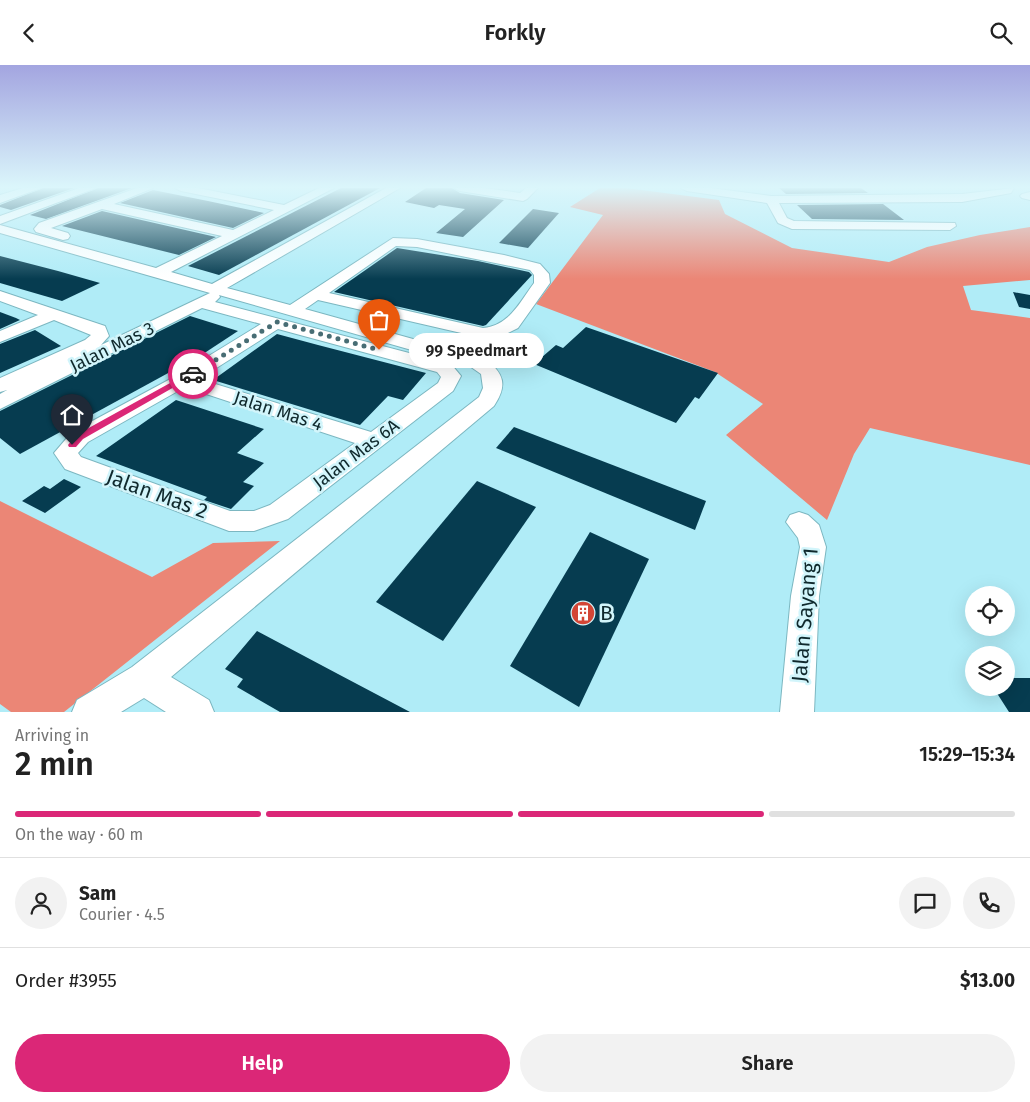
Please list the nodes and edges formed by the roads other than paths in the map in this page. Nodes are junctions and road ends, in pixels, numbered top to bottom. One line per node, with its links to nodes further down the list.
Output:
1 (65, 218): 9 (street)
2 (160, 218): 7 (street)
3 (268, 218): 7 (street)
4 (342, 218): 12 (street, Jalan Mas 3)
5 (781, 218): 6 (street)
6 (950, 226)
7 (235, 235): 9 (street)
8 (8, 236): 10 (street); 11 (street)
9 (174, 265): 10 (street)
10 (158, 273): 12 (street)
11 (112, 275)
12 (219, 290): 15 (street, Jalan Mas 3); 17 (street)
13 (0, 295): 16 (street)
14 (316, 295): 14 (street); 17 (street)
15 (202, 303): 17 (street); 22 (street, Jalan Mas 3)
16 (52, 315): 18 (street); 21 (street)
17 (285, 316): 19 (street); 20 (street)
18 (0, 337)
19 (386, 345): 23 (street, Jalan Mas 6A); 26 (street)
20 (183, 381): 23 (street, Jalan Mas 4); 24 (street, Jalan Mas 2)
21 (0, 386)
22 (0, 403)
23 (374, 441): 24 (street, Jalan Mas 6A)
24 (254, 521)
25 (799, 522): 30 (street, Jalan Sayang 1)
26 (144, 679): 27 (street); 28 (street); 29 (street)
27 (89, 712)
28 (116, 712)
29 (197, 712)
30 (797, 712)

